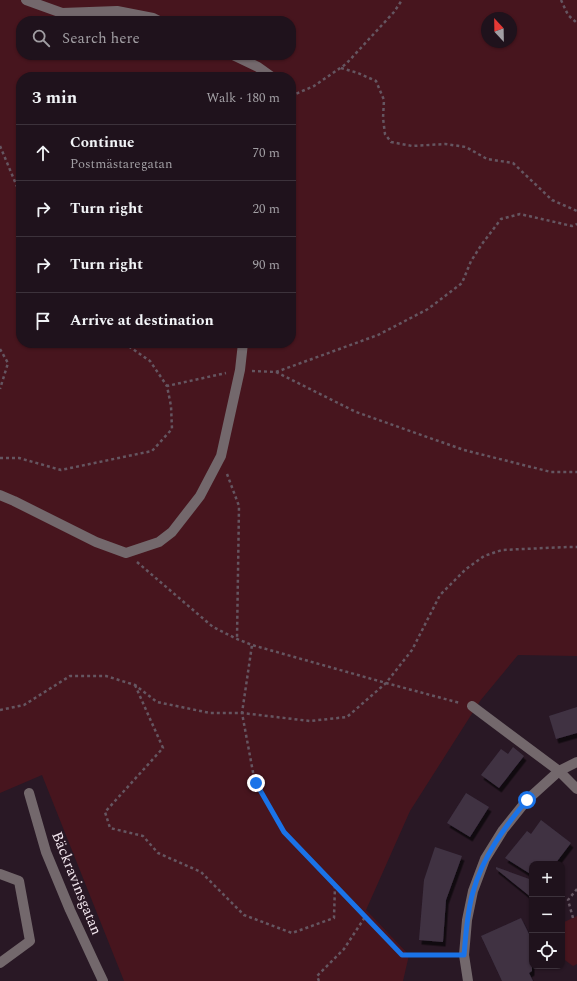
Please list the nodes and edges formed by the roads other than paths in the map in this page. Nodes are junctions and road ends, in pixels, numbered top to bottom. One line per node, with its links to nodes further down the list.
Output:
1 (26, 0): 2 (street)
2 (143, 16)
3 (243, 60): 4 (street)
4 (265, 72)
5 (242, 348): 6 (street)
6 (0, 495)
7 (472, 706): 9 (street)
8 (577, 762): 9 (street)
9 (559, 771): 10 (street); 15 (street)
10 (577, 789)
11 (29, 794): 14 (street, Bäckravinsgatan)
12 (0, 874): 13 (street)
13 (0, 963)
14 (103, 981)
15 (468, 981)

